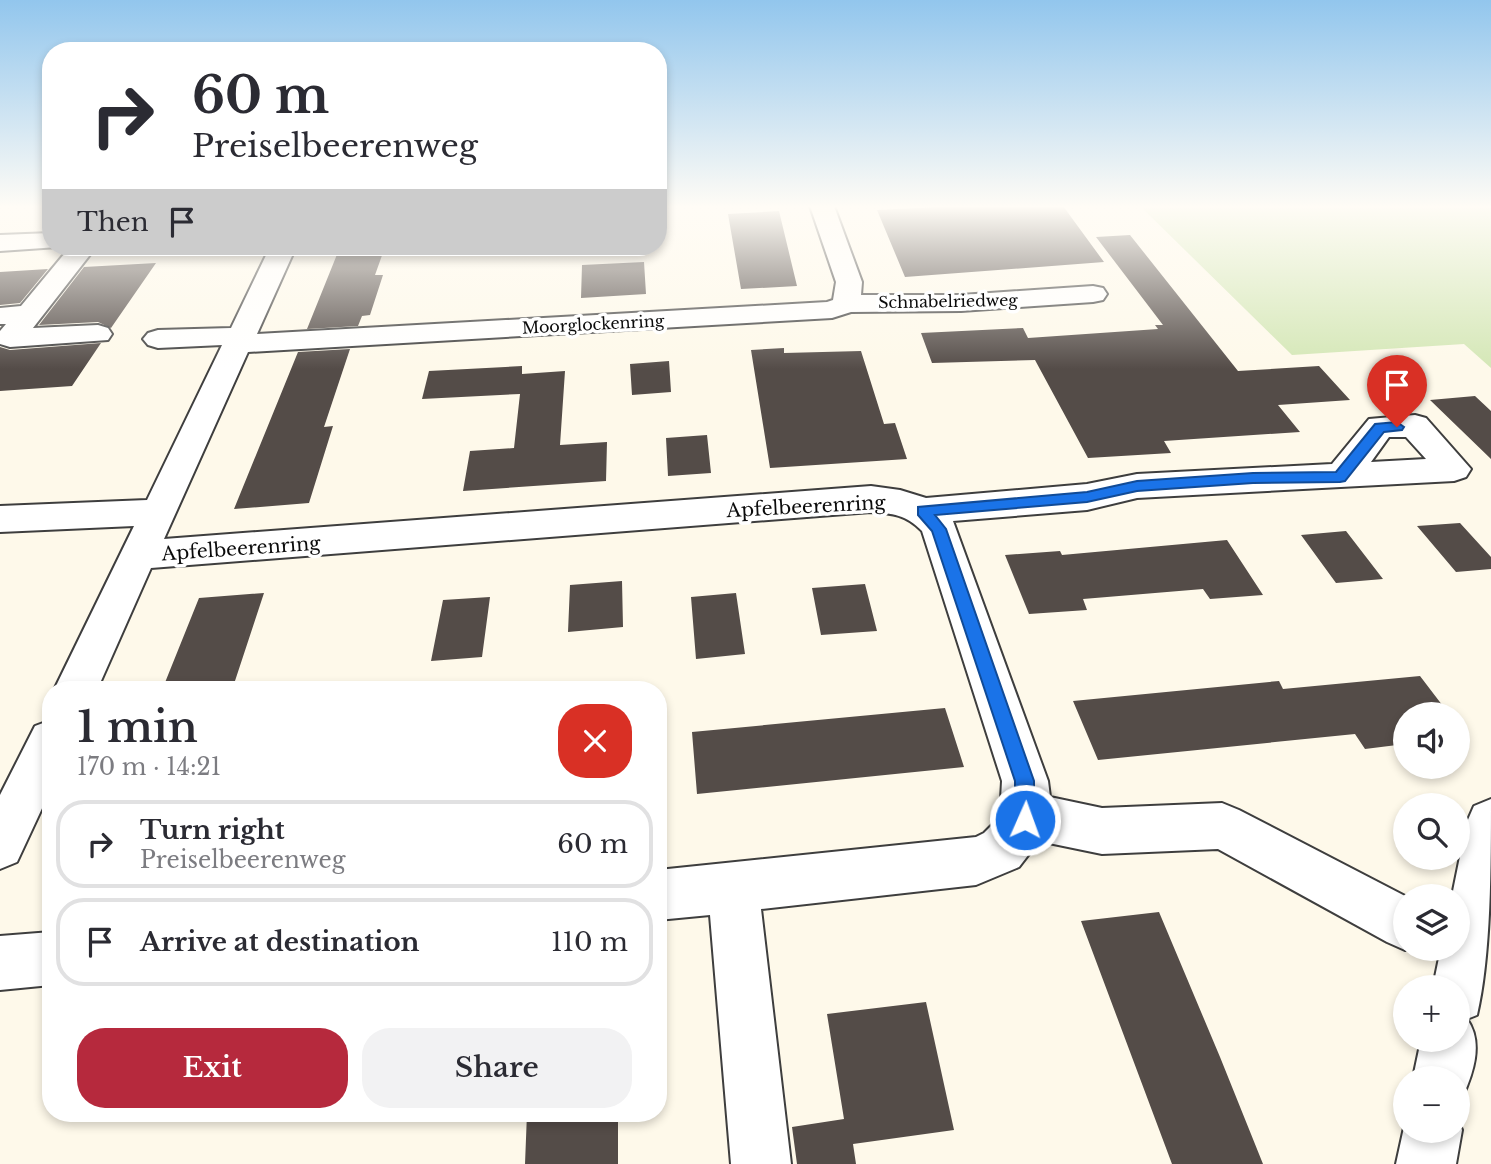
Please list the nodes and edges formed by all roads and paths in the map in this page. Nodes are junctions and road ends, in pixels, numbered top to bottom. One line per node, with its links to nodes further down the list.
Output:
1 (69, 260): 6 (street)
2 (278, 260): 9 (street)
3 (841, 260): 5 (street)
4 (1093, 294): 5 (street, Schnabelriedweg)
5 (846, 304): 9 (street, Moorglockenring)
6 (14, 315): 7 (street)
7 (98, 334)
8 (158, 339): 9 (street, Moorglockenring)
9 (239, 340): 12 (street)
10 (1340, 477): 11 (street)
11 (923, 511): 14 (street, Apfelbeerenring); 17 (street)
12 (161, 512): 13 (street); 14 (street)
13 (0, 519)
14 (140, 555): 15 (street)
15 (79, 681)
16 (42, 759): 19 (street)
17 (1026, 816): 20 (street); 22 (street)
18 (1491, 822): 25 (street)
19 (0, 845)
20 (733, 887): 21 (street); 27 (street)
21 (667, 894)
22 (1393, 918)
23 (42, 959): 24 (street)
24 (0, 963)
25 (1459, 967)
26 (1430, 1143): 28 (street)
27 (761, 1164)
28 (1426, 1164)

